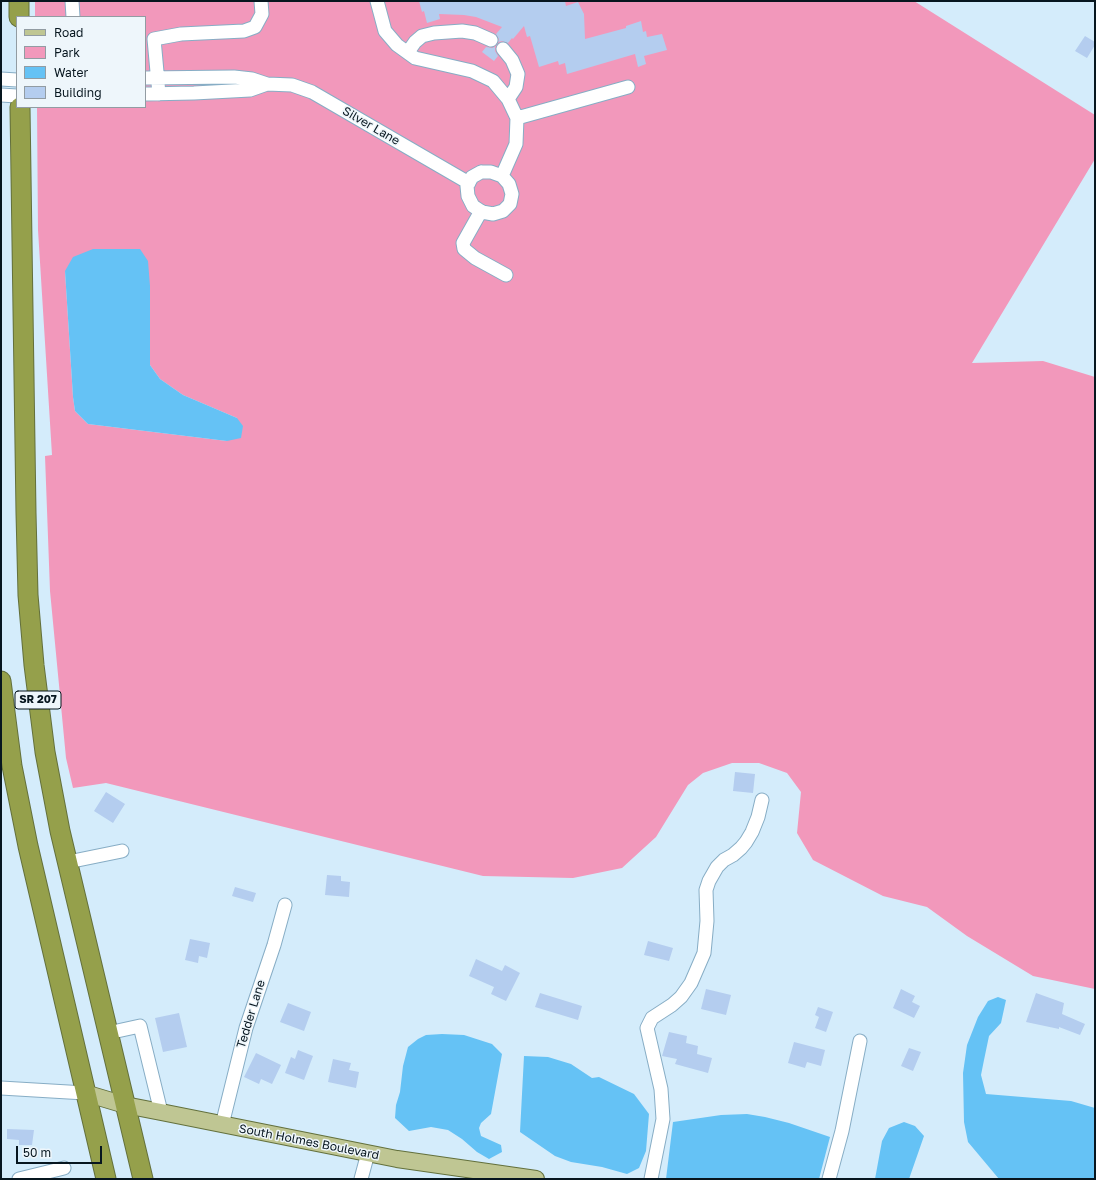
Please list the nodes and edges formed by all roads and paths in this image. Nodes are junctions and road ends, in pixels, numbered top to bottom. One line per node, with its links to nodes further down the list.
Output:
1 (19, 1): 5 (highway)
2 (72, 1): 6 (street)
3 (261, 1): 7 (street)
4 (377, 1): 10 (street)
5 (19, 16)
6 (73, 16)
7 (150, 39): 11 (street)
8 (491, 40): 10 (street)
9 (503, 49): 20 (street)
10 (408, 52): 20 (street)
11 (151, 78): 14 (street, Silver Lane); 17 (street)
12 (1, 80): 13 (street)
13 (16, 80)
14 (267, 84): 17 (street, Silver Lane); 24 (street, Silver Lane)
15 (628, 87): 22 (street)
16 (146, 94): 17 (street, Silver Lane)
17 (159, 94)
18 (1, 95): 19 (street)
19 (16, 96)
20 (508, 99): 22 (street)
21 (20, 108): 30 (highway, SR 207)
22 (517, 118): 23 (street)
23 (502, 176): 24 (street); 25 (street)
24 (469, 183): 25 (street)
25 (480, 211): 26 (street)
26 (506, 276)
27 (1, 682): 35 (highway, SR 207)
28 (762, 800): 46 (street)
29 (122, 851): 30 (street)
30 (68, 862): 32 (highway, SR 207)
31 (286, 905): 38 (street, Tedder Lane)
32 (108, 1033): 36 (highway, SR 207); 37 (street)
33 (860, 1041): 47 (street)
34 (1, 1088): 35 (street)
35 (85, 1093): 36 (main road, South Holmes Boulevard); 42 (highway, SR 207)
36 (125, 1105): 37 (main road, South Holmes Boulevard); 43 (highway, SR 207)
37 (161, 1112): 38 (main road, South Holmes Boulevard)
38 (222, 1125): 39 (main road, South Holmes Boulevard)
39 (368, 1153): 44 (street); 45 (main road, South Holmes Boulevard)
40 (64, 1168): 41 (street)
41 (19, 1179)
42 (106, 1179)
43 (143, 1179)
44 (361, 1179)
45 (536, 1179)
46 (651, 1179)
47 (829, 1179)

